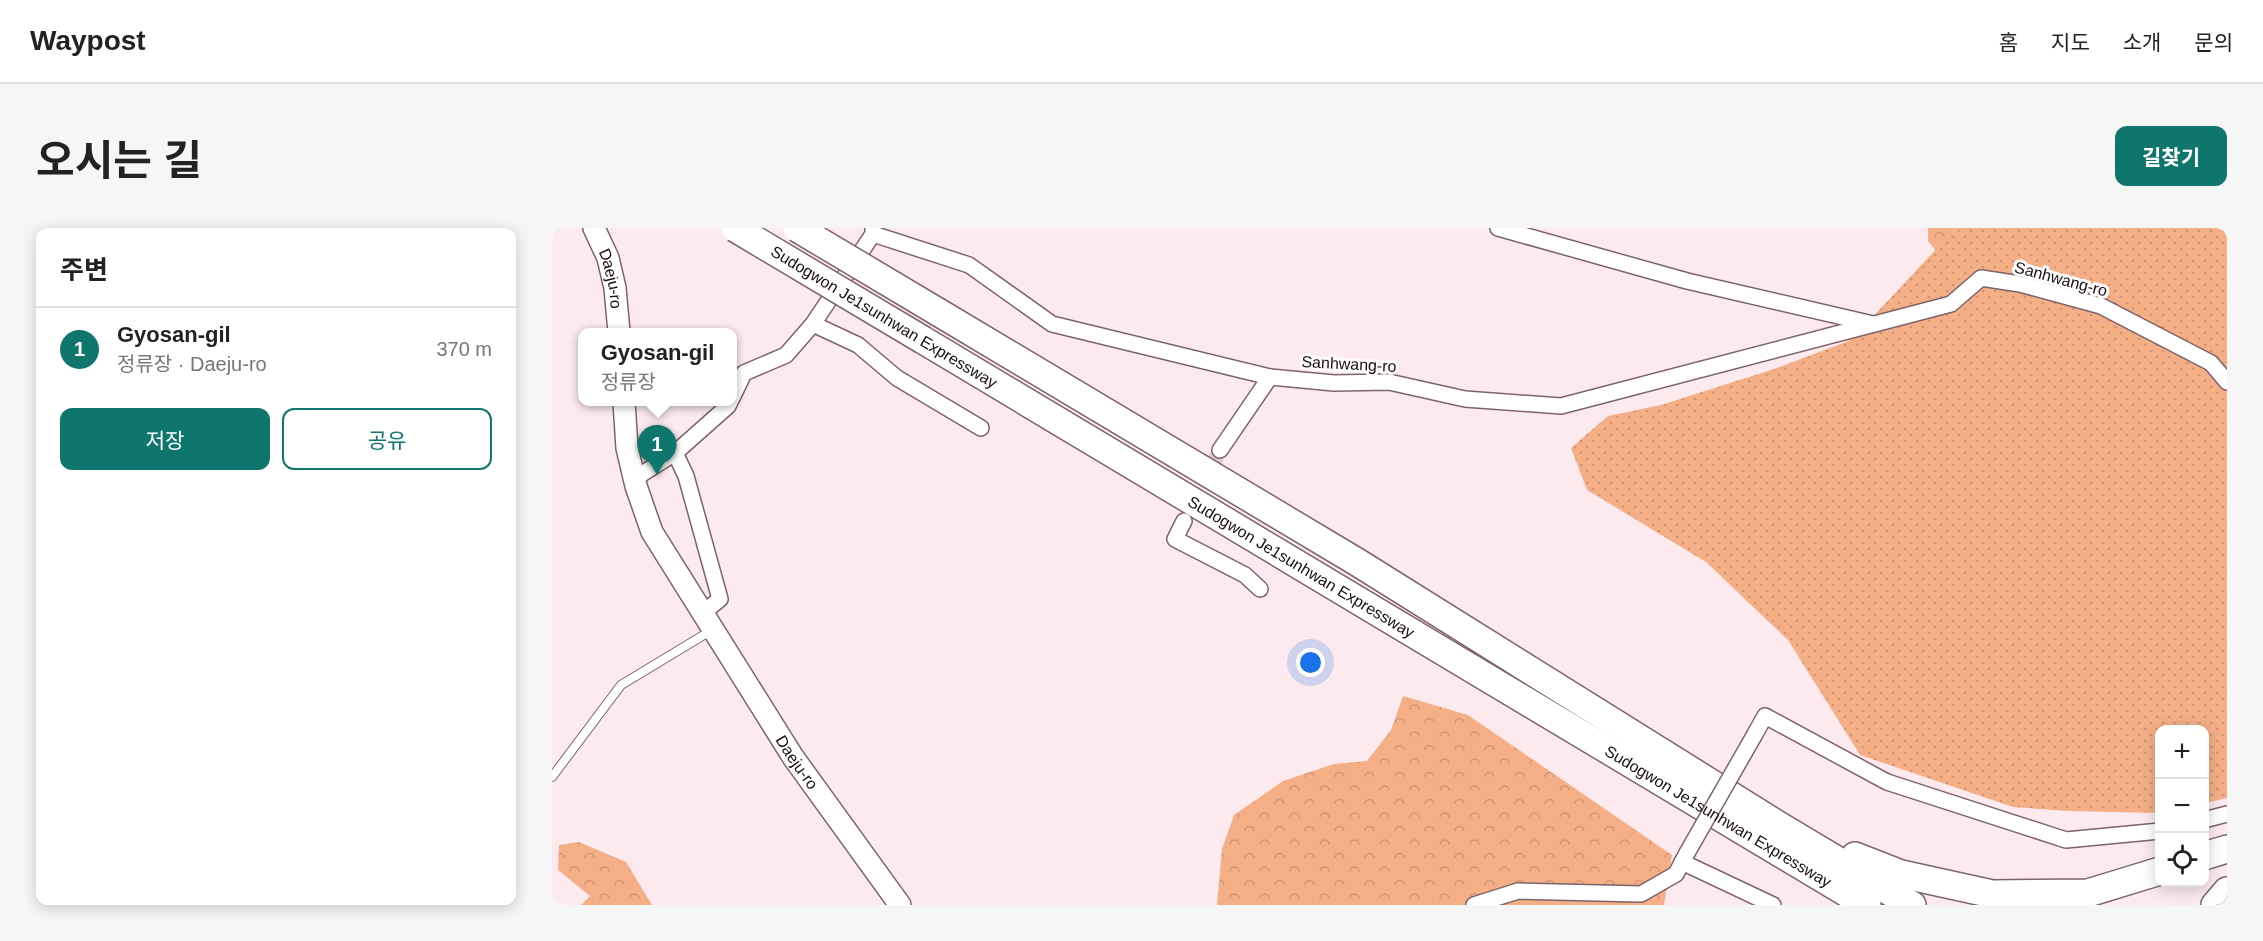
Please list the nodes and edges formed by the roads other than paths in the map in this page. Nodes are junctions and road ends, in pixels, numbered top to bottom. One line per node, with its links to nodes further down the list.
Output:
1 (594, 228): 8 (street, Daeju-ro)
2 (735, 228): 31 (highway, Sudogwon Je1sunhwan Expressway, bridge)
3 (797, 228): 24 (highway, Sudogwon Je1sunhwan Expressway, bridge)
4 (1498, 228): 7 (street, Sanhwang-ro)
5 (873, 231): 6 (street); 9 (street, Sanhwang-ro)
6 (813, 324): 11 (street); 14 (street)
7 (1876, 324): 9 (street, Sanhwang-ro); 10 (street, Sanhwang-ro)
8 (619, 328)
9 (1270, 377): 15 (street)
10 (2227, 382)
11 (737, 388)
12 (624, 406): 17 (street, Daeju-ro)
13 (728, 406): 16 (street)
14 (981, 428)
15 (1220, 450)
16 (675, 453): 17 (street); 20 (street)
17 (634, 479): 20 (street, Daeju-ro)
18 (1184, 521): 19 (street)
19 (1260, 589)
20 (708, 621): 21 (lane); 32 (street, Daeju-ro)
21 (552, 777)
22 (2227, 814): 23 (street)
23 (2209, 819)
24 (1778, 825): 29 (highway); 35 (highway, Sudogwon Je1sunhwan Expressway)
25 (2155, 831): 28 (street, bridge)
26 (2227, 849): 27 (highway)
27 (2209, 855)
28 (1685, 857): 33 (street); 34 (street)
29 (2155, 873)
30 (2227, 891): 36 (highway)
31 (1863, 903)
32 (900, 905)
33 (1474, 905)
34 (1773, 905)
35 (1912, 905)
36 (2215, 905)

